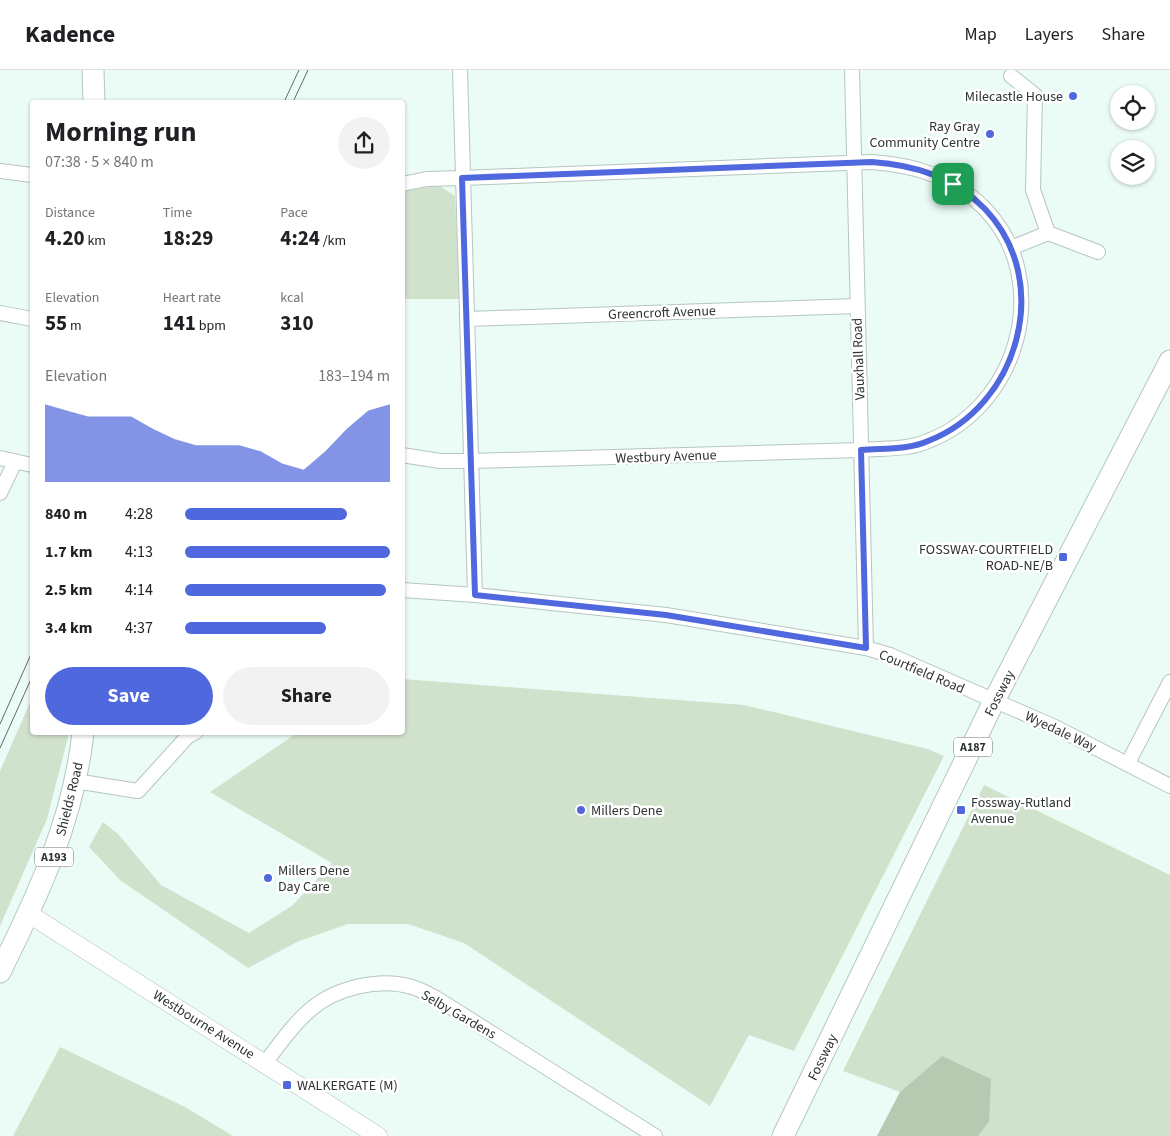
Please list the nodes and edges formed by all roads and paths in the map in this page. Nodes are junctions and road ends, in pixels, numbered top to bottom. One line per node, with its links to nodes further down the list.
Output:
1 (93, 70): 5 (main road)
2 (460, 70): 9 (street)
3 (852, 70): 6 (street, Vauxhall Road)
4 (1011, 76): 11 (street)
5 (94, 100)
6 (853, 163): 9 (street, Westbury Avenue); 12 (street, Westbury Avenue); 14 (street, Vauxhall Road)
7 (0, 170): 8 (street)
8 (30, 175)
9 (462, 178): 10 (street, Westbury Avenue); 17 (street)
10 (405, 183)
11 (1048, 233): 12 (street); 13 (street)
12 (1011, 248): 19 (street, Westbury Avenue)
13 (1098, 252)
14 (856, 306): 17 (street, Greencroft Avenue); 19 (street, Vauxhall Road)
15 (0, 313): 16 (street)
16 (30, 319)
17 (467, 319): 22 (street)
18 (1170, 363): 30 (main road, Fossway / A187)
19 (861, 450): 22 (street, Westbury Avenue); 28 (street, Vauxhall Road)
20 (405, 455): 22 (street, Westbury Avenue)
21 (0, 458): 23 (street)
22 (470, 461): 27 (street)
23 (16, 462): 24 (street); 25 (street)
24 (30, 465)
25 (0, 493)
26 (405, 590): 27 (street, Courtfield Road)
27 (475, 595): 28 (street, Courtfield Road)
28 (866, 648): 30 (street, Courtfield Road)
29 (1170, 682): 33 (street)
30 (994, 701): 33 (street, Wyedale Way); 41 (main road, Fossway / A187)
31 (82, 735): 34 (main road, Shields Road / A193)
32 (190, 735): 34 (street)
33 (1128, 763): 35 (street, Wyedale Way)
34 (75, 780): 36 (main road, Shields Road / A193)
35 (1170, 786)
36 (29, 914): 37 (main road, Shields Road / A193); 38 (street, Westbourne Avenue)
37 (0, 972)
38 (265, 1063): 39 (street, Westbourne Avenue); 40 (street, Selby Gardens)
39 (378, 1136)
40 (655, 1136)
41 (783, 1136)

